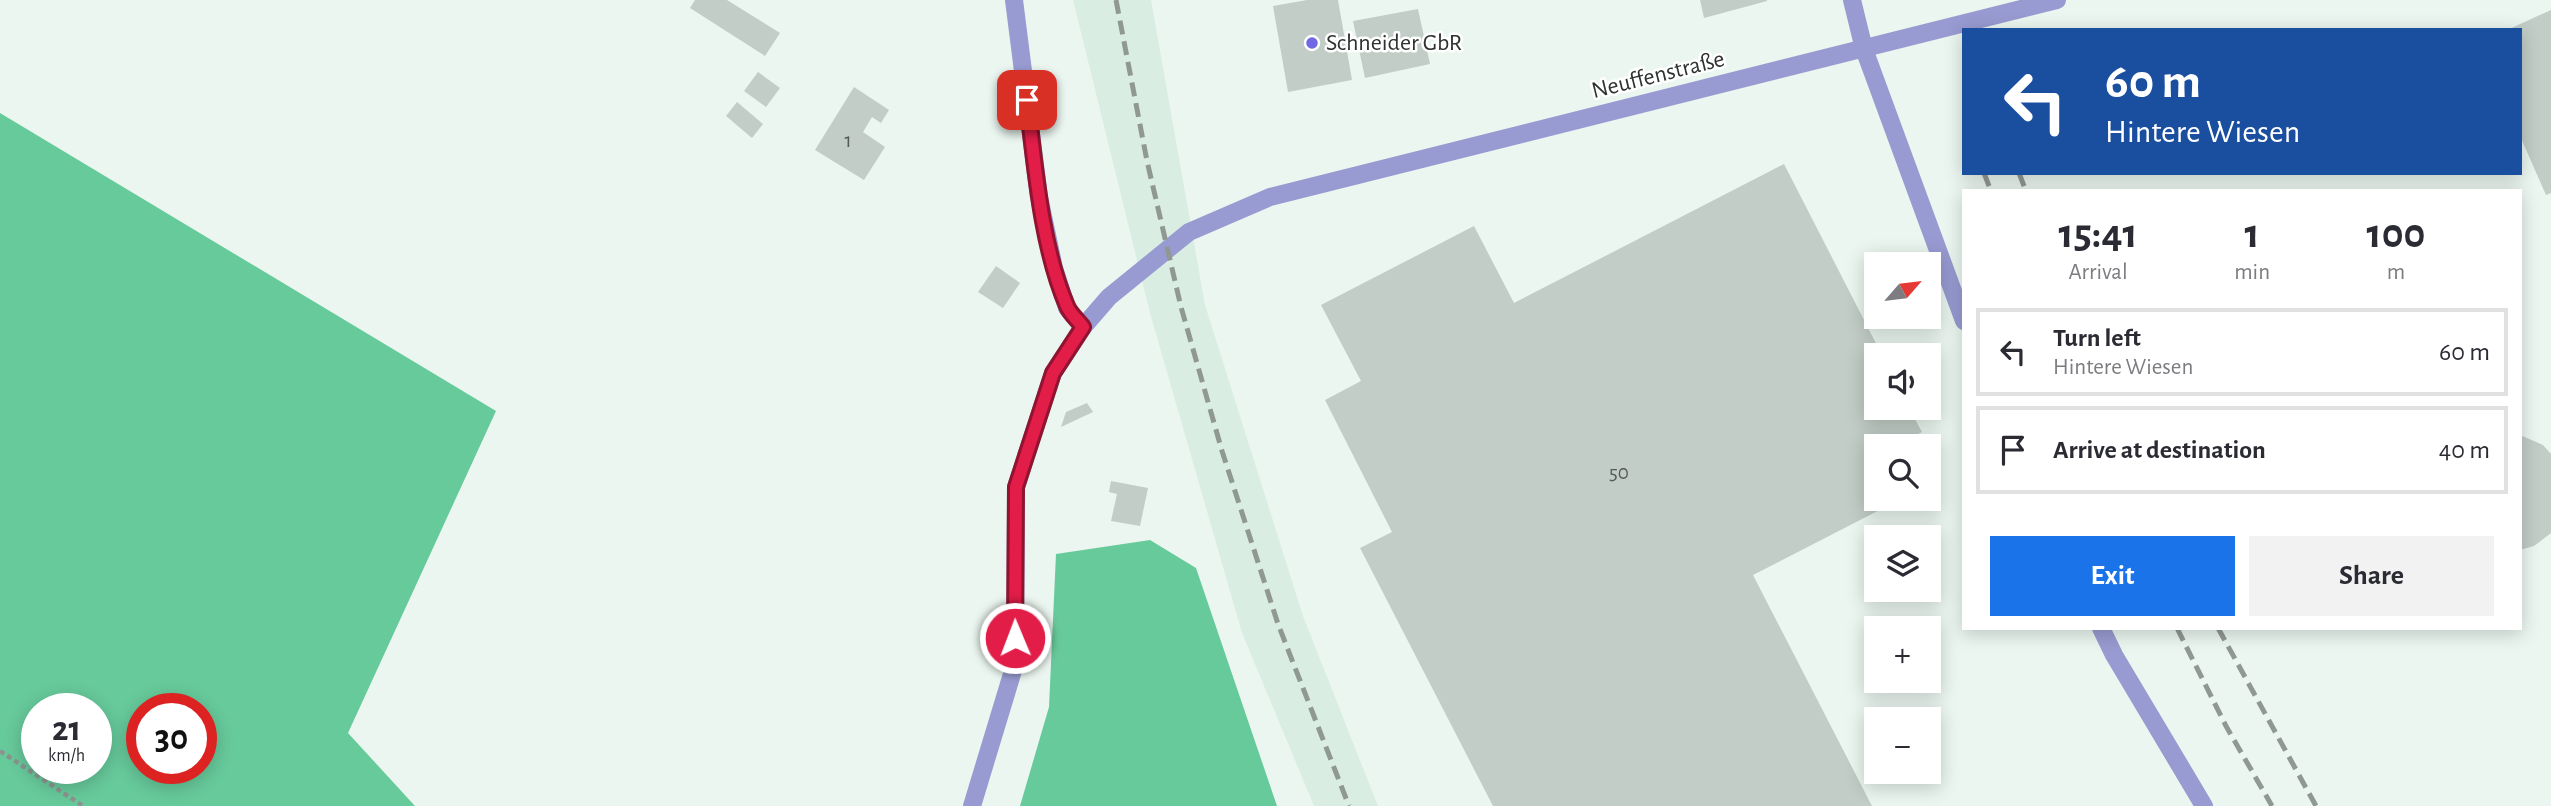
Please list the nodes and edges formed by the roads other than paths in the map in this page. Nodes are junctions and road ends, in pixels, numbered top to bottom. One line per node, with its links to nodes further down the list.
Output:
1 (1014, 0): 6 (street)
2 (1852, 0): 4 (street)
3 (2057, 0): 4 (street, Neuffenstraße)
4 (1864, 49): 5 (street); 6 (street, Neuffenstraße)
5 (1962, 316)
6 (1083, 327): 8 (street, Neuffenstraße)
7 (2102, 630): 9 (street)
8 (972, 806)
9 (2204, 806)

